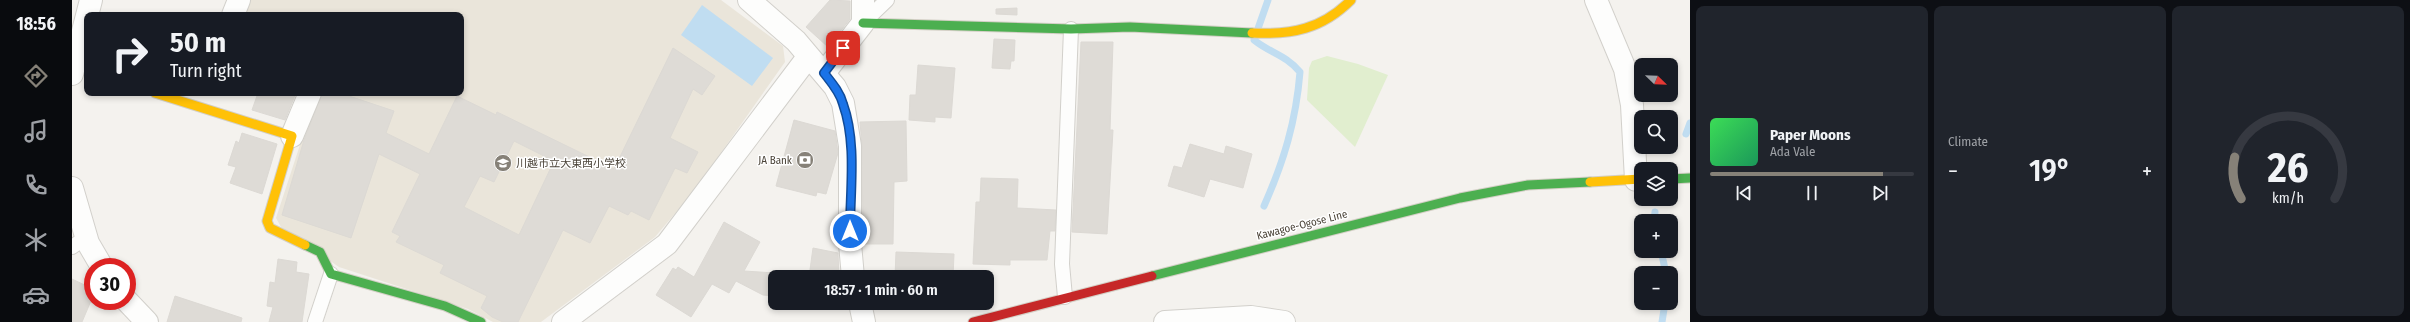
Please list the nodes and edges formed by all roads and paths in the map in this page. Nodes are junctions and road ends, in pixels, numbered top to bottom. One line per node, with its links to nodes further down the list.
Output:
1 (90, 0): 8 (street)
2 (239, 0): 9 (street)
3 (749, 0): 13 (street)
4 (863, 0): 10 (street)
5 (887, 0): 10 (lane)
6 (1351, 0): 12 (street)
7 (1596, 0): 19 (street)
8 (88, 12)
9 (234, 12)
10 (863, 23): 12 (street); 15 (street)
11 (84, 29): 14 (street)
12 (1071, 30): 29 (lane)
13 (808, 57): 15 (street); 35 (street)
14 (76, 68)
15 (824, 73): 27 (street)
16 (164, 96): 18 (street)
17 (309, 96): 18 (street)
18 (292, 136): 28 (street)
19 (1637, 162)
20 (1690, 178): 21 (street)
21 (1678, 179)
22 (1634, 180): 29 (street, Kawagoe-Ogose Line)
23 (72, 188): 24 (street)
24 (75, 213): 25 (street)
25 (79, 242): 26 (street)
26 (94, 258)
27 (853, 270)
28 (331, 274): 33 (lane); 34 (street)
29 (1065, 297): 37 (street, Kawagoe-Ogose Line)
30 (136, 310): 32 (street)
31 (861, 310): 36 (street)
32 (147, 322)
33 (315, 322)
34 (481, 322)
35 (563, 322)
36 (864, 322)
37 (973, 322)
38 (1165, 322): 39 (street)
39 (1284, 322)

